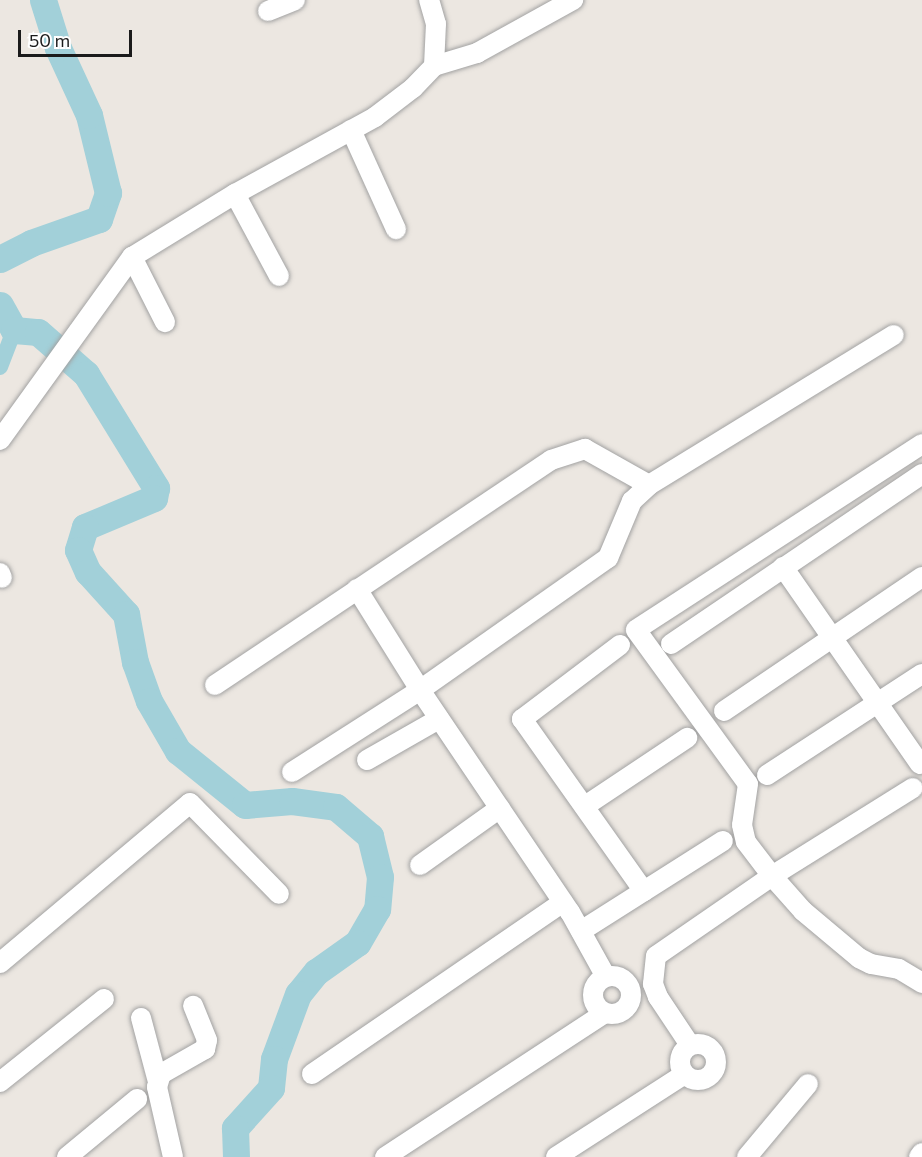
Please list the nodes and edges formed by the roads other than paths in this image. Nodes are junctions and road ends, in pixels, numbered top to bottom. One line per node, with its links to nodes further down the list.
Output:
1 (295, 0): 4 (street)
2 (429, 0): 5 (street)
3 (573, 0): 5 (street)
4 (268, 11)
5 (434, 66): 6 (street)
6 (351, 130): 7 (street); 8 (street)
7 (235, 194): 9 (street); 10 (street)
8 (396, 229)
9 (132, 257): 11 (street); 13 (street)
10 (279, 276)
11 (165, 322)
12 (894, 335): 16 (street)
13 (0, 440)
14 (922, 444): 39 (street)
15 (922, 474): 17 (street)
16 (649, 485): 19 (street); 25 (street)
17 (783, 567): 20 (street); 21 (street)
18 (922, 577): 20 (street)
19 (357, 590): 24 (street); 25 (street)
20 (832, 638): 26 (street); 27 (street)
21 (671, 644)
22 (620, 645): 35 (street)
23 (922, 674): 26 (street)
24 (215, 685)
25 (420, 690): 28 (street); 32 (street)
26 (878, 703): 31 (street); 33 (street)
27 (724, 711)
28 (439, 719): 30 (street); 36 (street)
29 (687, 738): 35 (street)
30 (367, 760)
31 (921, 763): 34 (street)
32 (292, 772)
33 (766, 775)
34 (917, 792): 39 (street)
35 (585, 806): 40 (street)
36 (500, 808): 38 (street); 42 (street)
37 (723, 841): 40 (street)
38 (420, 865)
39 (772, 876): 46 (street); 51 (street)
40 (644, 891): 43 (street)
41 (279, 894): 44 (street)
42 (563, 903): 43 (street); 52 (street)
43 (581, 931): 45 (street)
44 (0, 963)
45 (606, 977): 49 (street); 49 (street)
46 (922, 983)
47 (104, 999): 54 (street)
48 (193, 1006): 55 (street)
49 (605, 1013): 58 (street)
50 (141, 1018): 55 (street)
51 (690, 1045): 53 (street); 53 (street)
52 (312, 1074)
53 (685, 1074): 63 (street)
54 (0, 1082)
55 (158, 1082): 61 (street)
56 (808, 1084): 64 (street)
57 (137, 1099): 60 (street)
58 (405, 1152): 62 (street)
59 (922, 1153): 65 (street)
60 (68, 1157)
61 (173, 1157)
62 (385, 1157)
63 (556, 1157)
64 (747, 1157)
65 (919, 1157)

